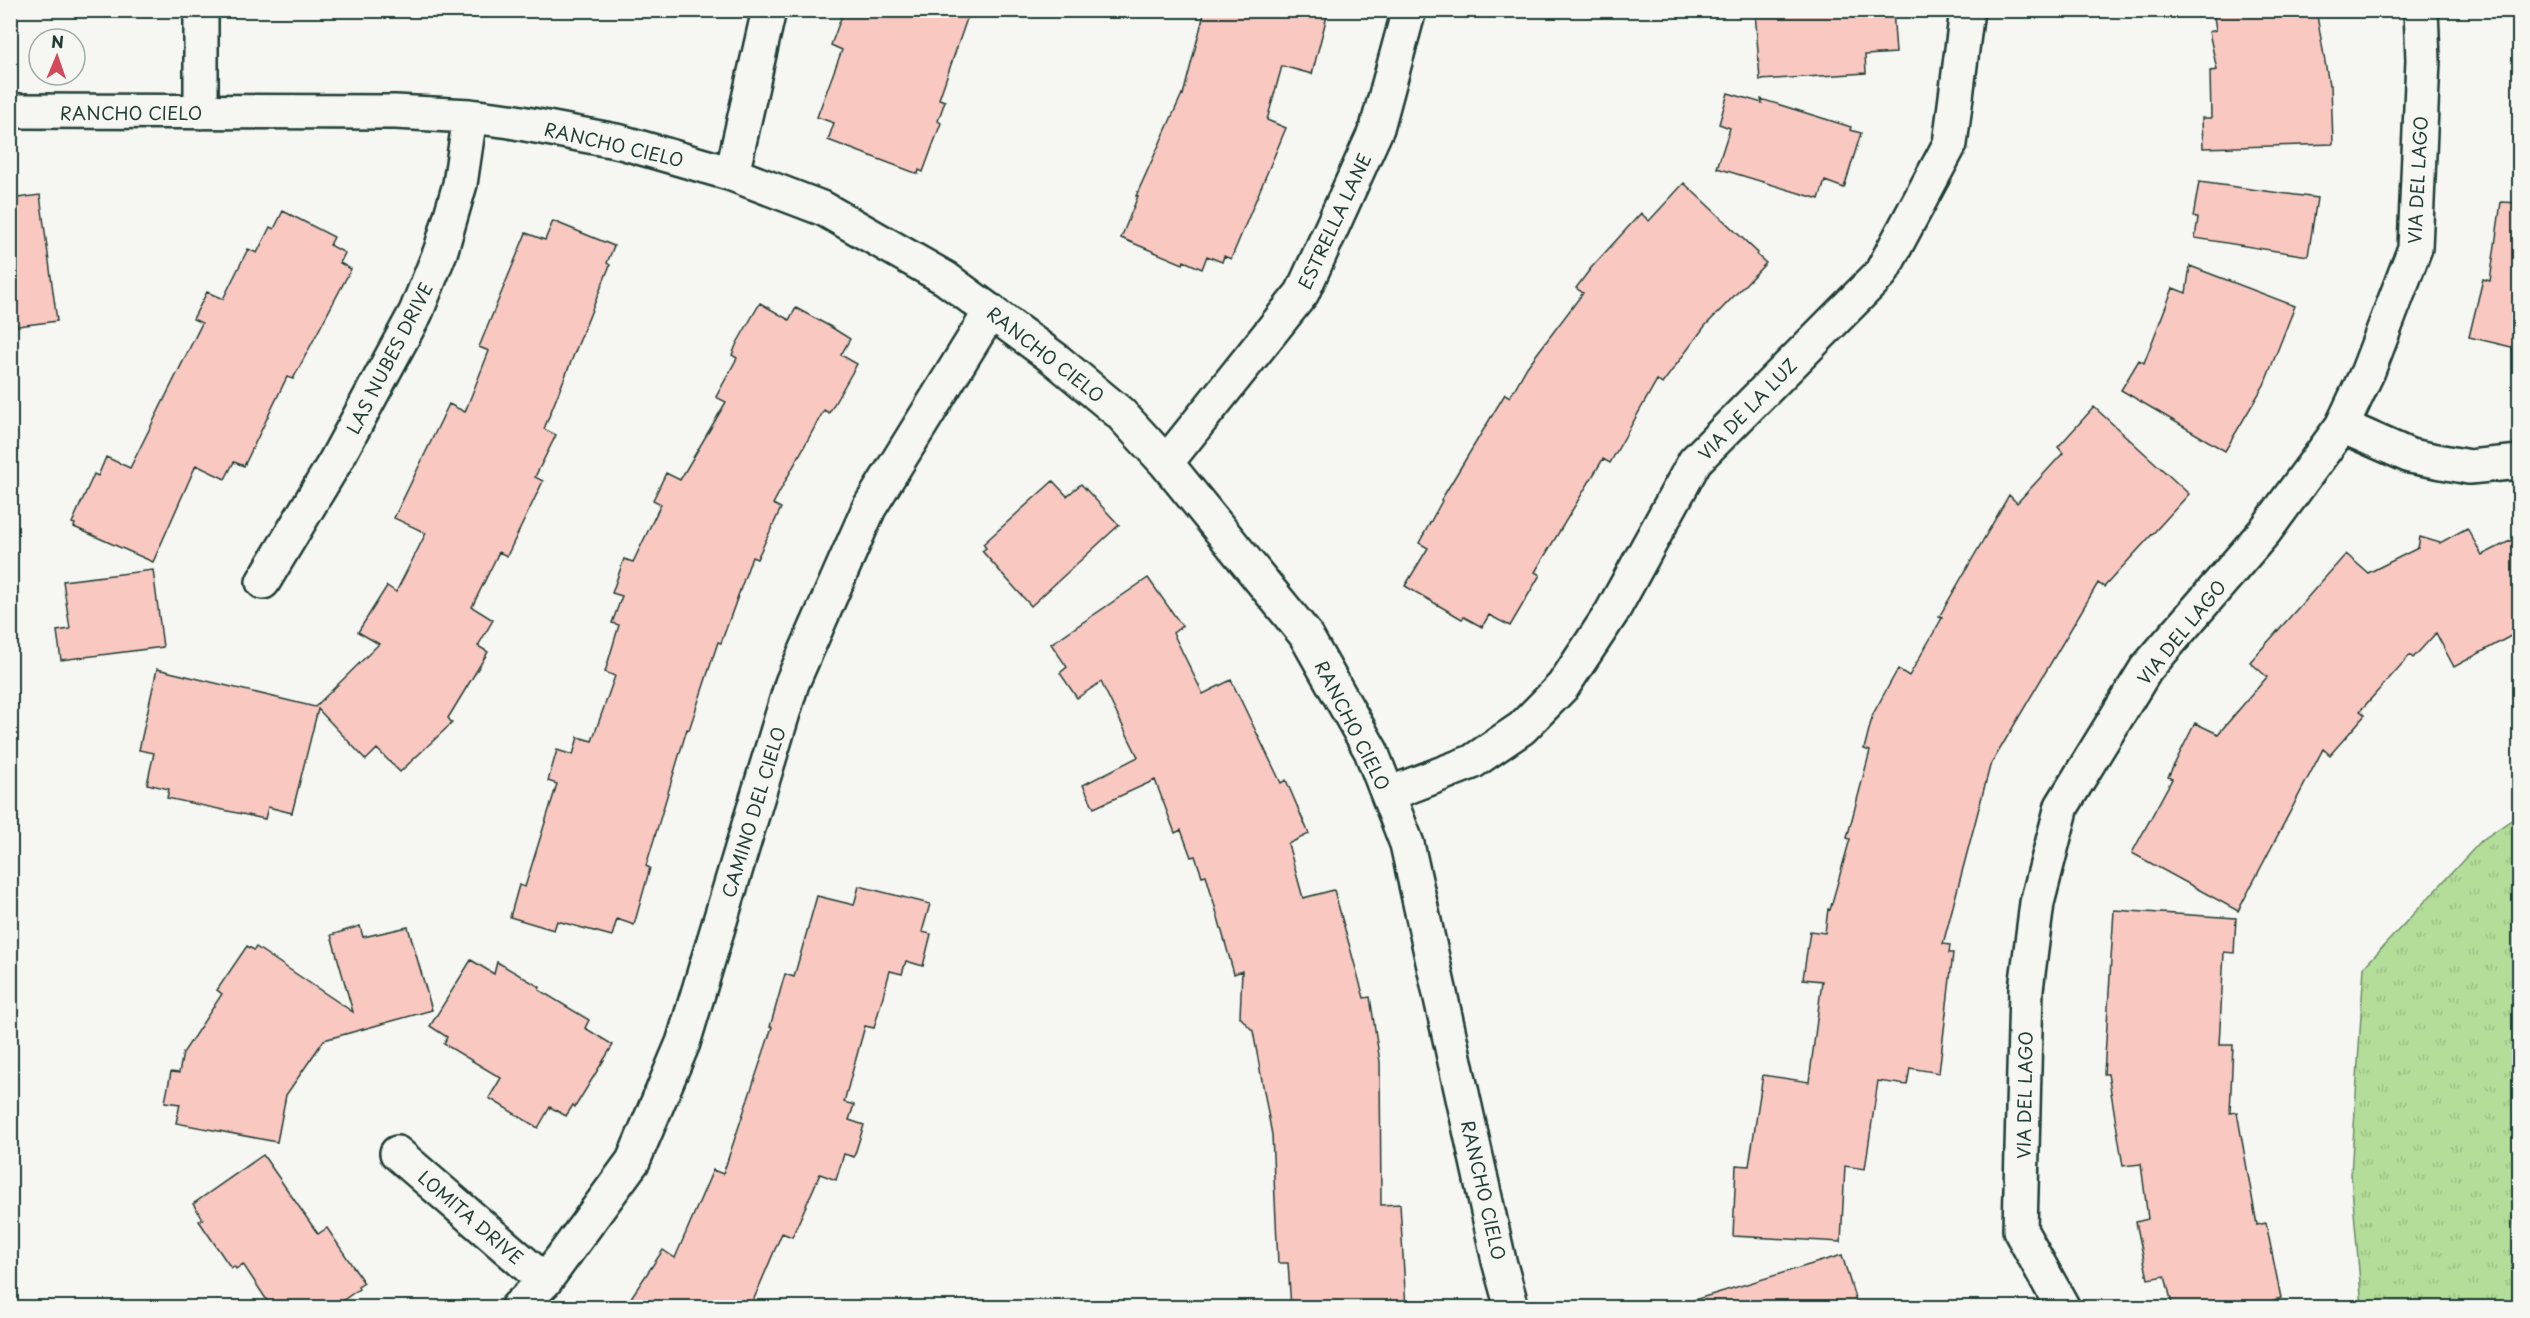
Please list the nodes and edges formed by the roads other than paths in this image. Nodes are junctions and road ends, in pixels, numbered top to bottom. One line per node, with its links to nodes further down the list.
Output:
1 (201, 10): 7 (street)
2 (769, 10): 9 (street)
3 (1409, 10): 13 (street, ESTRELLA LANE)
4 (1966, 10): 15 (street, VIA DE LA LUZ)
5 (2421, 10): 11 (street, VIA DEL LAGO)
6 (10, 111): 7 (street, RANCHO CIELO)
7 (201, 112): 8 (street, RANCHO CIELO)
8 (470, 116): 9 (street, RANCHO CIELO); 14 (street, LAS NUBES DRIVE)
9 (732, 174): 10 (street, RANCHO CIELO)
10 (991, 311): 13 (street, RANCHO CIELO); 17 (street, CAMINO DEL CIELO)
11 (2342, 426): 12 (street); 20 (street, VIA DEL LAGO)
12 (2520, 462)
13 (1166, 463): 15 (street, RANCHO CIELO)
14 (263, 582)
15 (1389, 794): 19 (street, RANCHO CIELO)
16 (397, 1153): 17 (street, LOMITA DRIVE)
17 (545, 1281): 18 (street, CAMINO DEL CIELO)
18 (517, 1308)
19 (1512, 1308)
20 (2063, 1308)

